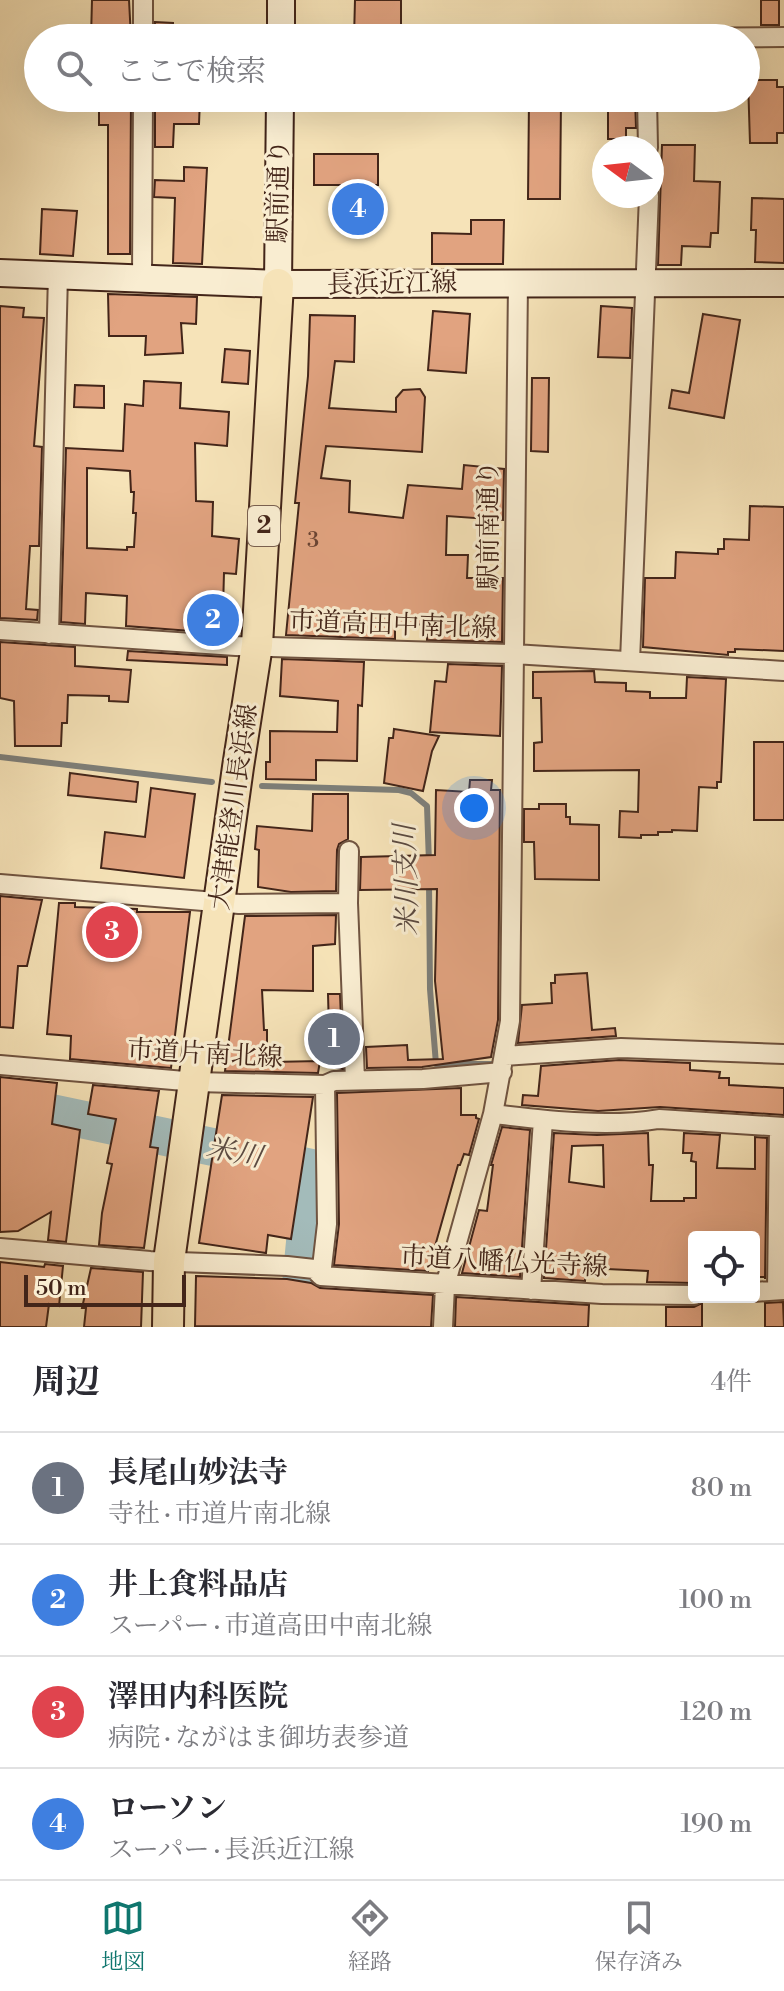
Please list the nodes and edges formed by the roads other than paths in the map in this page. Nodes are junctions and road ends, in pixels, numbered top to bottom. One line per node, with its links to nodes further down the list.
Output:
1 (143, 0): 3 (street)
2 (281, 0): 4 (main road)
3 (143, 24)
4 (281, 24)
5 (760, 37): 6 (street)
6 (784, 37)
7 (143, 112): 14 (street)
8 (280, 112): 18 (main road, 駅前通り)
9 (647, 112): 10 (street)
10 (648, 136)
11 (648, 208): 16 (street)
12 (0, 273): 13 (main road, 長浜近江線)
13 (58, 274): 14 (main road, 長浜近江線); 20 (street)
14 (142, 277): 18 (main road, 長浜近江線)
15 (518, 282): 16 (main road, 長浜近江線); 18 (main road, 長浜近江線); 22 (street, 駅前南通り)
16 (644, 282): 17 (main road, 長浜近江線); 23 (street)
17 (784, 283)
18 (278, 284): 21 (main road, 大津能登川長浜線 / 2)
19 (0, 630): 20 (street, 市道高田中南北線)
20 (49, 634): 21 (street, 市道高田中南北線)
21 (257, 645): 22 (street, 市道高田中南北線); 27 (main road, 大津能登川長浜線 / 2)
22 (514, 654): 23 (street, 市道高田中南北線); 30 (street, 駅前南通り)
23 (630, 661): 24 (street, 市道高田中南北線)
24 (784, 671)
25 (349, 851): 28 (street)
26 (0, 884): 27 (street)
27 (221, 901): 28 (street); 33 (main road, 大津能登川長浜線 / 2)
28 (348, 903): 32 (street)
29 (784, 1054): 30 (street, 市道片南北線)
30 (503, 1064): 32 (street, 市道片南北線); 35 (street, 駅前南通り)
31 (0, 1065): 33 (street, 市道片南北線)
32 (355, 1080): 34 (street, 市道片南北線)
33 (196, 1082): 34 (street, 市道片南北線); 39 (main road, 大津能登川長浜線 / 2)
34 (325, 1085): 40 (street)
35 (493, 1114): 36 (street); 41 (street, 駅前南通り)
36 (543, 1120): 37 (street); 42 (street)
37 (782, 1127): 43 (street)
38 (0, 1248): 39 (street)
39 (169, 1261): 40 (street, 市道八幡仏光寺線); 46 (main road, 大津能登川長浜線 / 2)
40 (317, 1272): 41 (street, 市道八幡仏光寺線)
41 (445, 1286): 42 (street, 市道八幡仏光寺線); 47 (street, 駅前南通り)
42 (531, 1290): 45 (street, 市道八幡仏光寺線)
43 (780, 1290): 44 (street)
44 (760, 1292)
45 (688, 1295)
46 (168, 1327)
47 (443, 1327)

